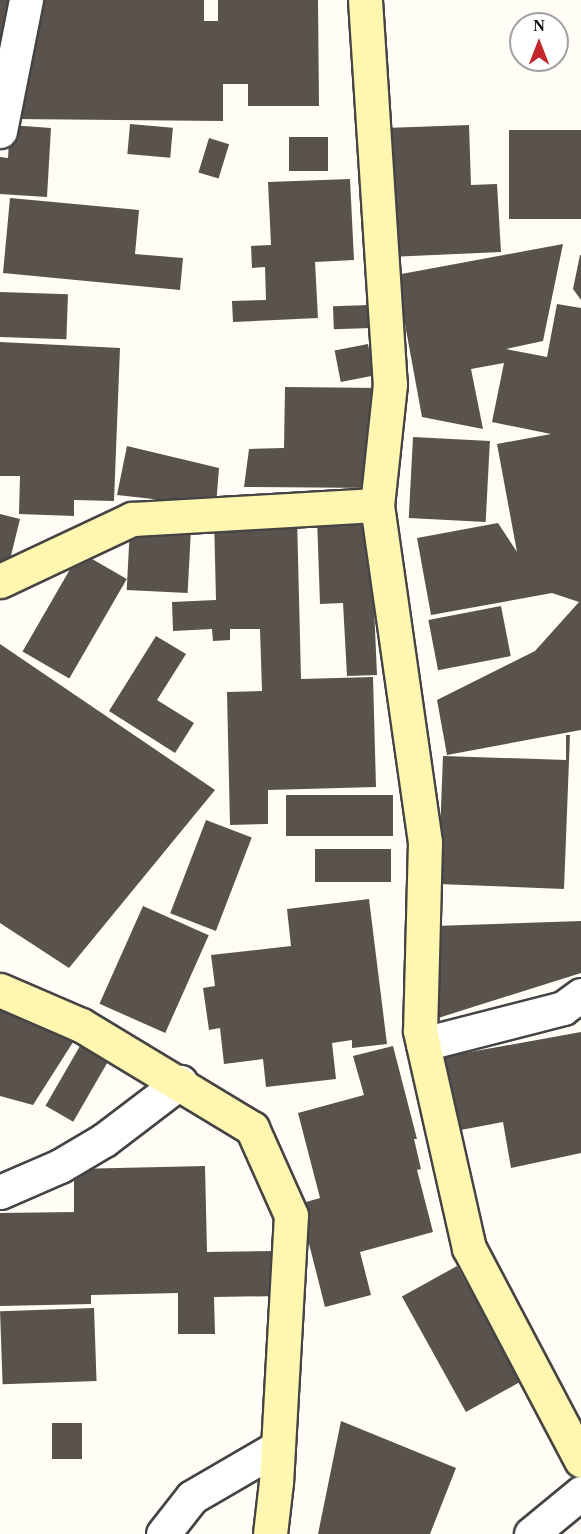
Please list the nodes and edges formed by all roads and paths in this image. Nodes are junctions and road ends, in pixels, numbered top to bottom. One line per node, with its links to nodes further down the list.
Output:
1 (26, 0): 3 (street)
2 (365, 0): 4 (main road)
3 (0, 131)
4 (377, 505): 5 (main road); 8 (main road)
5 (0, 581)
6 (0, 990): 9 (main road)
7 (581, 995): 8 (street)
8 (423, 1044): 12 (main road)
9 (180, 1082): 10 (street); 11 (main road)
10 (0, 1192)
11 (278, 1447): 14 (street); 15 (main road)
12 (581, 1460)
13 (581, 1493): 16 (street)
14 (163, 1534)
15 (270, 1534)
16 (531, 1534)

